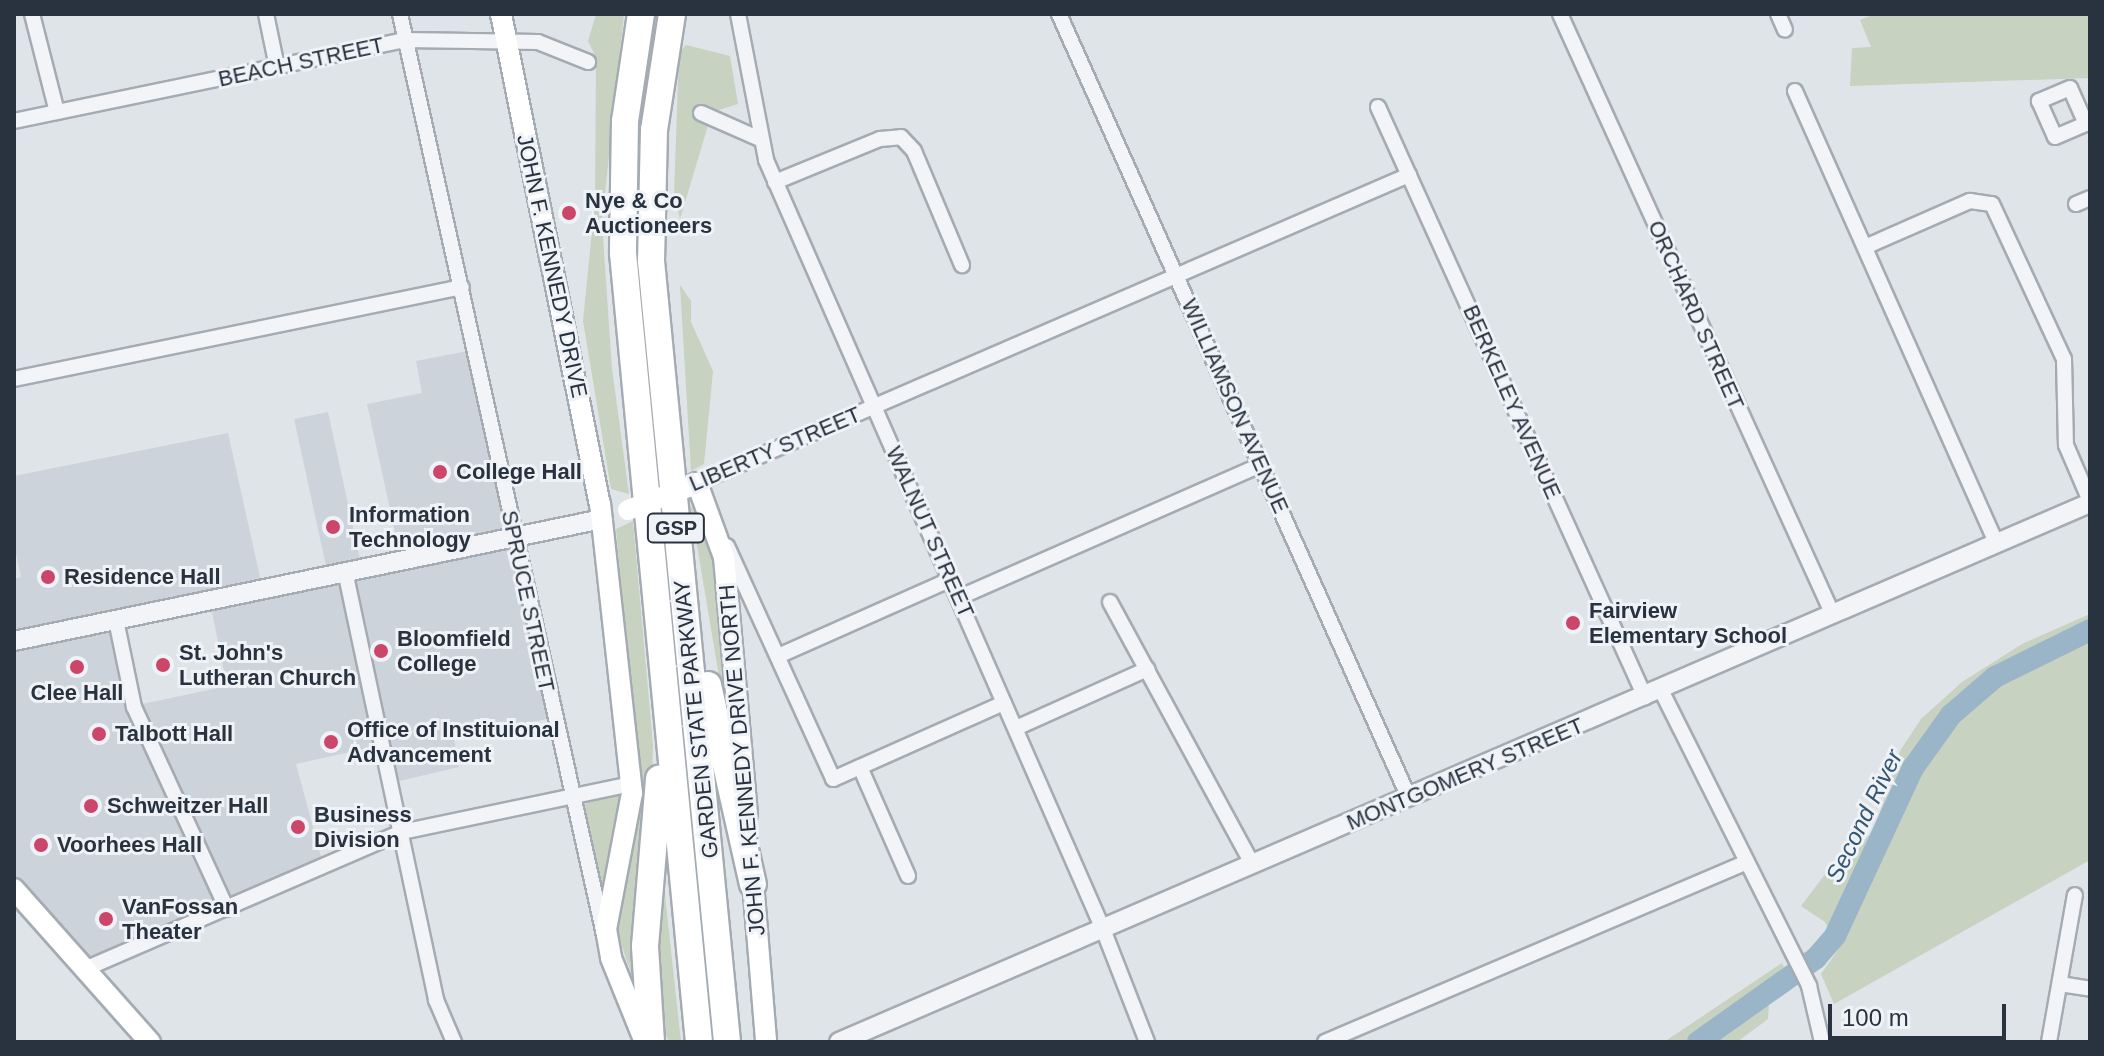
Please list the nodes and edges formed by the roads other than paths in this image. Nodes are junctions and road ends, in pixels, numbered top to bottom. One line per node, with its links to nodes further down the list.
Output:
1 (32, 14): 18 (street)
2 (266, 14): 15 (street)
3 (400, 14): 12 (street, SPRUCE STREET)
4 (501, 14): 13 (main road, JOHN F. KENNEDY DRIVE)
5 (641, 14): 34 (highway, GARDEN STATE PARKWAY / GSP)
6 (672, 14): 33 (highway, GARDEN STATE PARKWAY / GSP)
7 (738, 14): 21 (street, WALNUT STREET)
8 (1059, 14): 28 (street, WILLIAMSON AVENUE)
9 (1560, 14): 44 (street, ORCHARD STREET)
10 (1778, 14): 11 (street)
11 (1785, 30)
12 (406, 40): 13 (street, BEACH STREET); 15 (street, BEACH STREET); 29 (street, SPRUCE STREET)
13 (506, 41): 14 (street, BEACH STREET); 36 (main road, JOHN F. KENNEDY DRIVE)
14 (588, 62)
15 (277, 67): 18 (street, BEACH STREET)
16 (1795, 91): 26 (street)
17 (1378, 107): 22 (street, BERKELEY AVENUE)
18 (57, 112): 20 (street, BEACH STREET)
19 (701, 113): 21 (street)
20 (14, 121)
21 (760, 139): 23 (street, WALNUT STREET)
22 (1409, 175): 28 (street, LIBERTY STREET); 49 (street, BERKELEY AVENUE)
23 (775, 182): 27 (street); 31 (street, WALNUT STREET)
24 (2090, 198): 25 (street)
25 (2076, 204)
26 (1865, 247): 35 (street); 39 (street)
27 (962, 265)
28 (1176, 276): 31 (street, LIBERTY STREET); 32 (street, WILLIAMSON AVENUE)
29 (462, 287): 30 (street); 38 (street, SPRUCE STREET)
30 (14, 379)
31 (873, 407): 33 (street, LIBERTY STREET); 41 (street, WALNUT STREET)
32 (1261, 465): 42 (street); 55 (street, WILLIAMSON AVENUE)
33 (686, 486): 36 (main road, LIBERTY STREET, bridge); 37 (main road, JOHN F. KENNEDY DRIVE NORTH); 60 (highway); 74 (highway, GARDEN STATE PARKWAY / GSP)
34 (644, 488): 72 (highway); 73 (highway, GARDEN STATE PARKWAY / GSP)
35 (2090, 502): 39 (street, MONTGOMERY STREET)
36 (602, 519): 38 (street, LIBERTY STREET); 53 (main road, JOHN F. KENNEDY DRIVE)
37 (715, 524): 47 (street); 60 (main road, JOHN F. KENNEDY DRIVE NORTH)
38 (513, 537): 40 (street, LIBERTY STREET); 54 (street, SPRUCE STREET)
39 (1997, 544): 44 (street, MONTGOMERY STREET)
40 (345, 571): 45 (street, LIBERTY STREET); 56 (street)
41 (952, 579): 42 (street, WALNUT STREET); 47 (street)
42 (960, 597): 50 (street, WALNUT STREET)
43 (1110, 602): 48 (street)
44 (1833, 615): 49 (street, MONTGOMERY STREET)
45 (116, 620): 46 (street, LIBERTY STREET); 63 (street)
46 (14, 641)
47 (778, 656): 52 (street)
48 (1147, 669): 51 (street); 58 (street)
49 (1653, 694): 55 (street, MONTGOMERY STREET); 57 (street, BERKELEY AVENUE)
50 (1004, 703): 51 (street, WALNUT STREET); 52 (street)
51 (1016, 728): 64 (street, WALNUT STREET)
52 (860, 767): 59 (street)
53 (631, 784): 54 (street); 65 (main road, JOHN F. KENNEDY DRIVE)
54 (571, 794): 56 (street); 65 (street, SPRUCE STREET)
55 (1409, 798): 58 (street, MONTGOMERY STREET)
56 (402, 832): 63 (street); 70 (street)
57 (1745, 863): 78 (street); 79 (street, BERKELEY AVENUE)
58 (1253, 865): 64 (street, MONTGOMERY STREET)
59 (908, 876)
60 (753, 884): 75 (main road, JOHN F. KENNEDY DRIVE NORTH)
61 (14, 889): 66 (main road)
62 (2075, 895): 67 (street)
63 (227, 909): 66 (street)
64 (1103, 929): 76 (street, MONTGOMERY STREET); 77 (street, WALNUT STREET)
65 (611, 958): 71 (main road, SPRUCE STREET)
66 (85, 969): 69 (main road)
67 (2060, 984): 68 (street); 80 (street)
68 (2090, 989)
69 (150, 1042)
70 (454, 1042)
71 (645, 1042)
72 (651, 1042)
73 (699, 1042)
74 (727, 1042)
75 (766, 1042)
76 (841, 1042)
77 (1147, 1042)
78 (1325, 1042)
79 (1822, 1042)
80 (2049, 1042)

